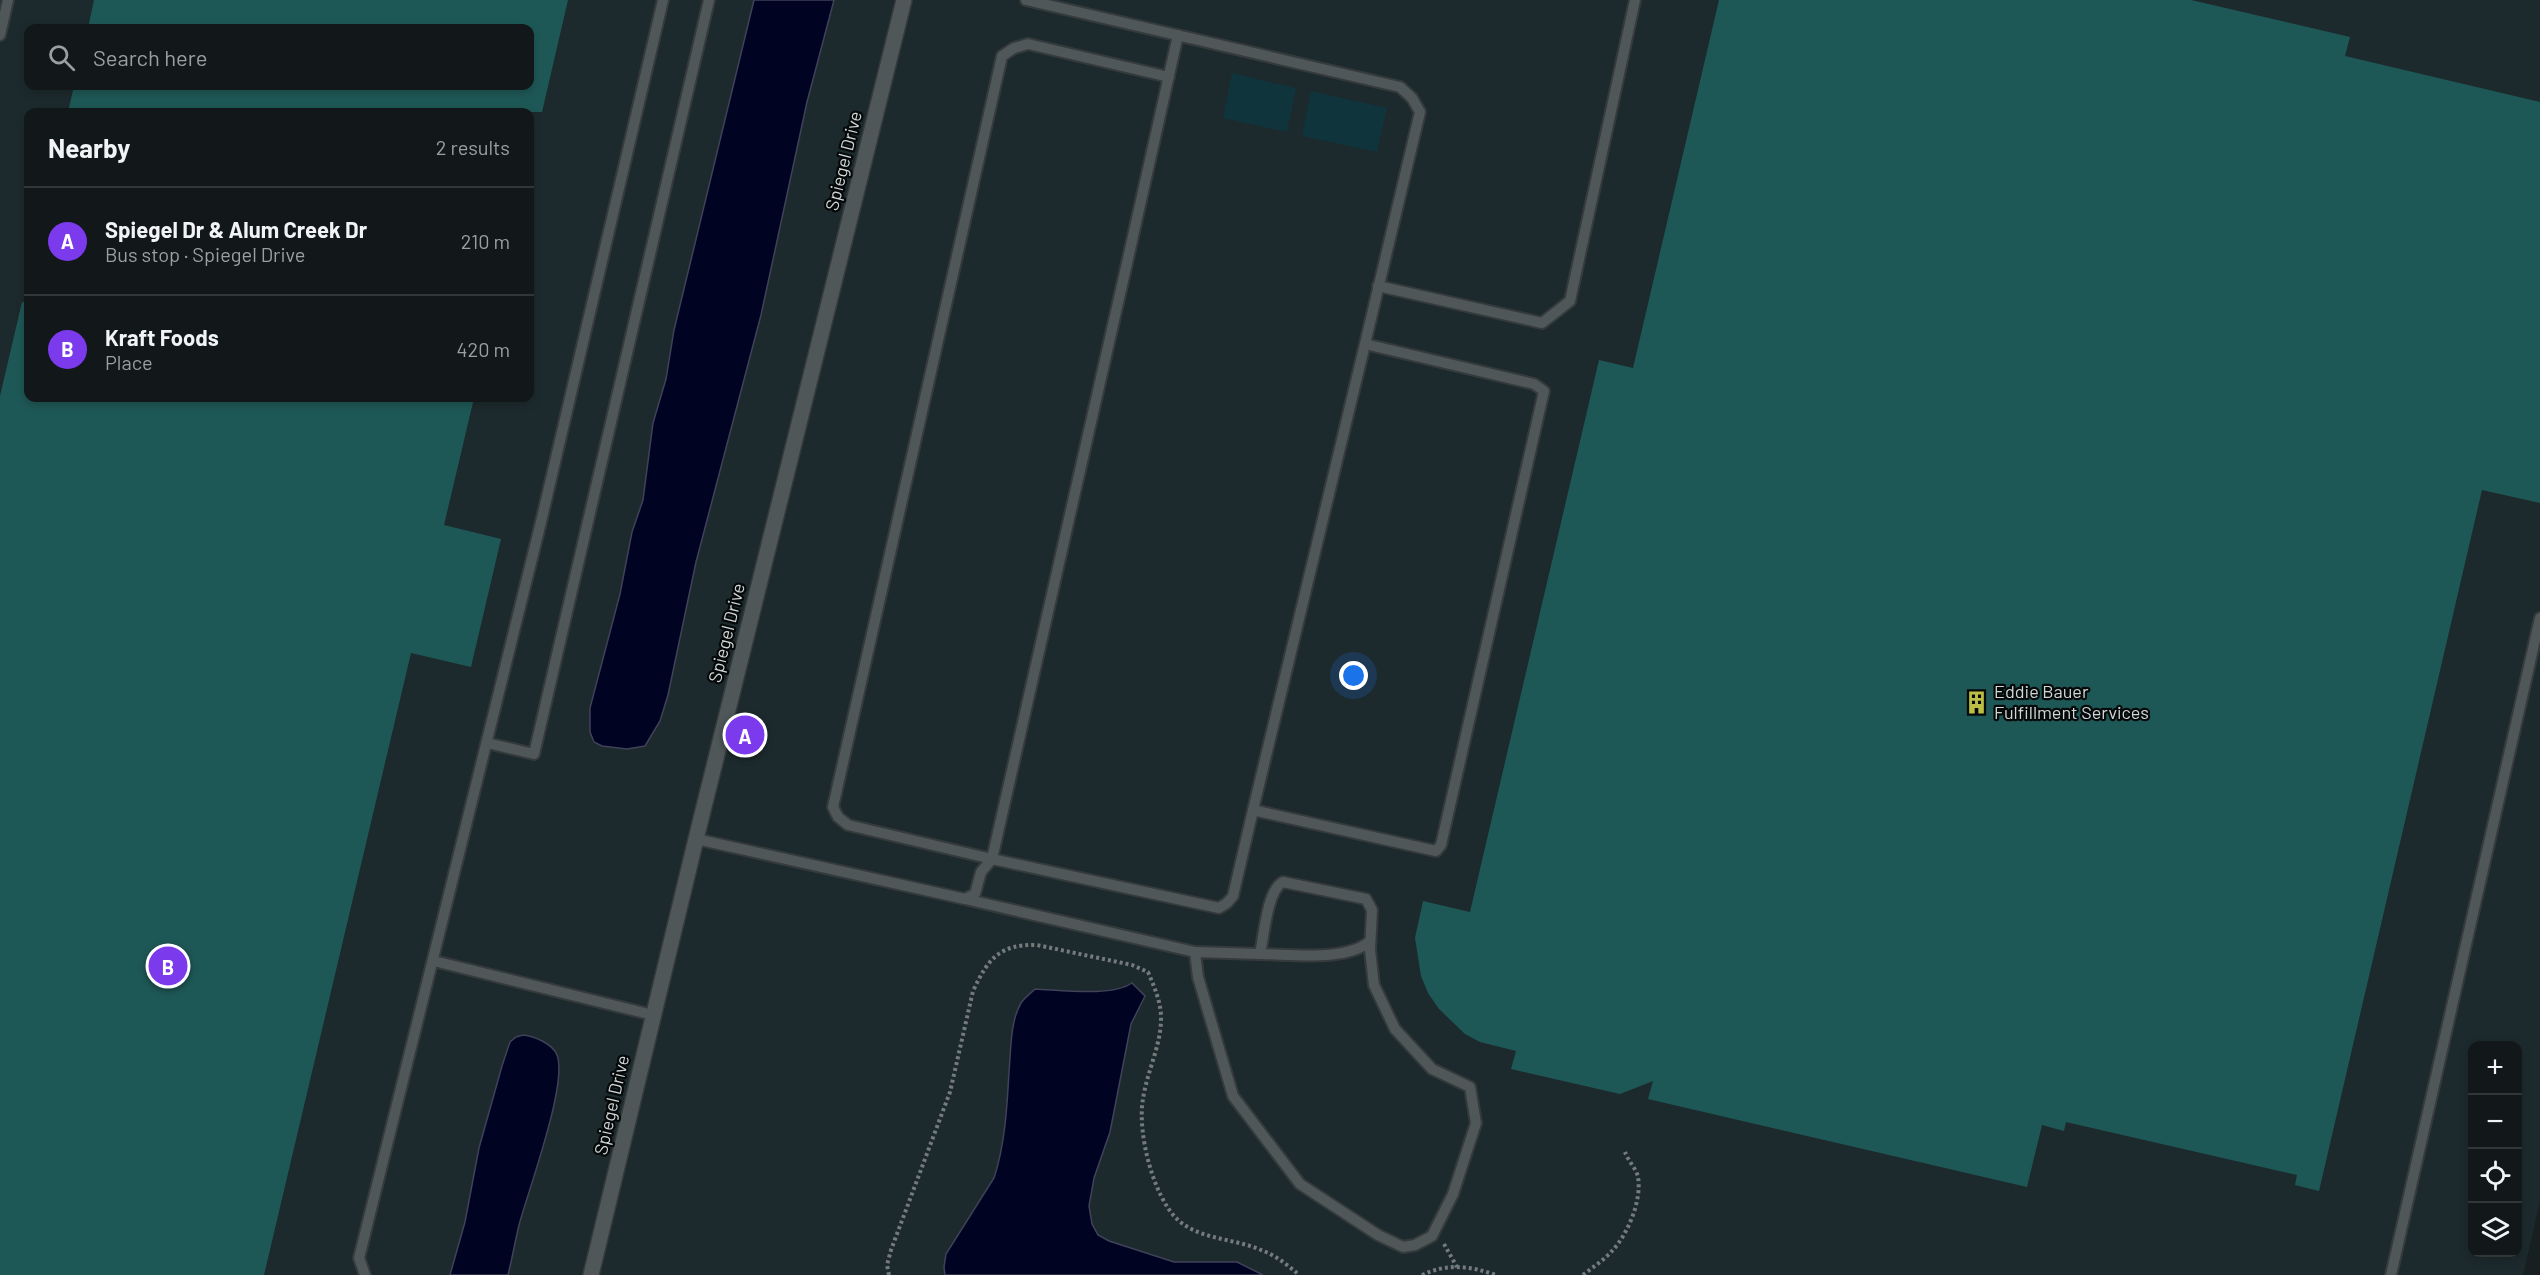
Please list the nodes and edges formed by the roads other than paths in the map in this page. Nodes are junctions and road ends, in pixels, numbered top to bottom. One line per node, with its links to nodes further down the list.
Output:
1 (8, 0): 7 (lane)
2 (663, 0): 13 (lane)
3 (709, 0): 13 (lane)
4 (904, 0): 15 (street, Spiegel Drive)
5 (1026, 0): 8 (lane)
6 (1635, 0): 10 (lane)
7 (0, 35)
8 (1178, 35): 9 (lane); 10 (lane)
9 (1169, 77): 16 (lane); 16 (lane)
10 (1378, 286): 11 (lane)
11 (1365, 344): 14 (lane); 14 (lane)
12 (2540, 618): 25 (lane)
13 (487, 743): 21 (lane)
14 (1253, 810): 16 (lane)
15 (696, 839): 17 (lane); 22 (street, Spiegel Drive)
16 (992, 859): 17 (lane)
17 (965, 899): 19 (lane)
18 (1370, 941): 19 (lane); 20 (lane); 20 (lane)
19 (1195, 952): 20 (lane)
20 (1260, 954)
21 (434, 961): 22 (lane); 23 (lane)
22 (653, 1015): 24 (street, Spiegel Drive)
23 (365, 1275)
24 (591, 1275)
25 (2391, 1275)

